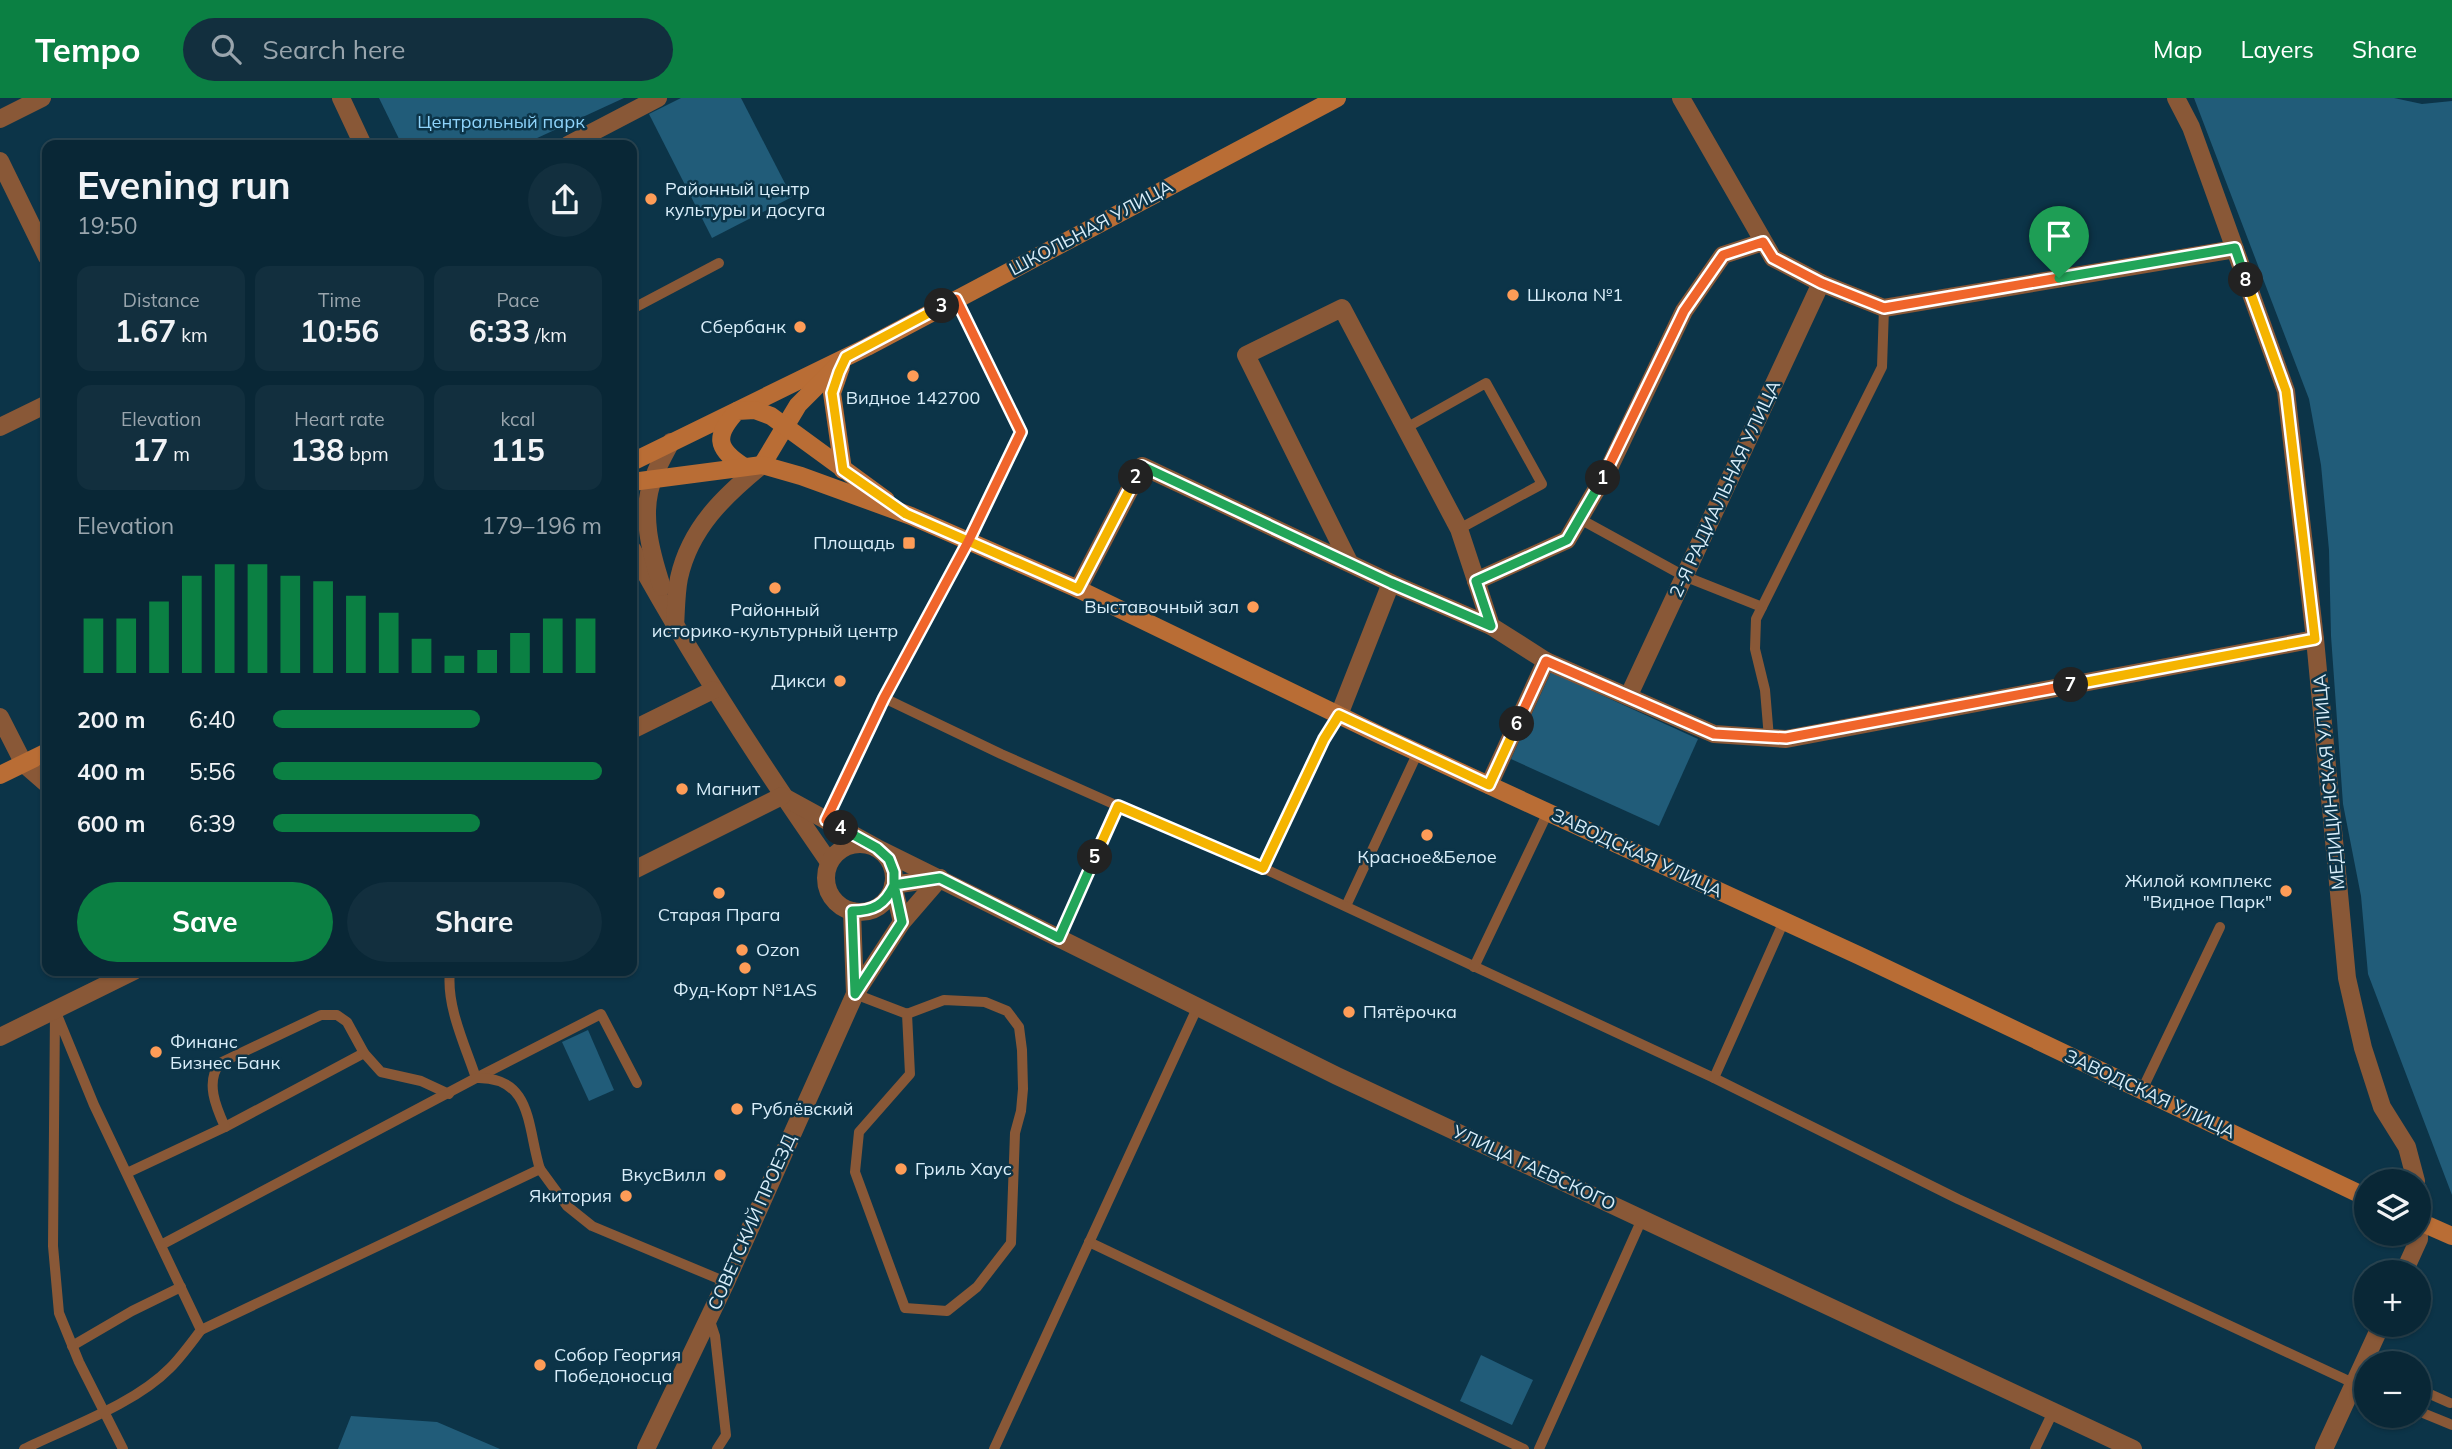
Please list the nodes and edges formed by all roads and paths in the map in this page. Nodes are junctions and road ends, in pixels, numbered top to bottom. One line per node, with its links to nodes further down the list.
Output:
1 (42, 98): 7 (street)
2 (341, 98): 8 (street)
3 (658, 98): 9 (street)
4 (1337, 98): 16 (street, ШКОЛЬНАЯ УЛИЦА)
5 (1681, 98): 11 (street)
6 (2176, 98): 13 (street, МЕДИЦИНСКАЯ УЛИЦА)
7 (0, 119)
8 (361, 140)
9 (578, 140)
10 (0, 161): 12 (street)
11 (1763, 242): 15 (street); 32 (street)
12 (42, 247)
13 (2235, 248): 18 (street); 44 (street, МЕДИЦИНСКАЯ УЛИЦА)
14 (719, 263): 17 (lane)
15 (1821, 283): 18 (street); 37 (street, 2-Я РАДИАЛЬНАЯ УЛИЦА)
16 (956, 299): 19 (street, ШКОЛЬНАЯ УЛИЦА); 34 (lane)
17 (637, 306)
18 (1884, 308): 41 (lane)
19 (846, 357): 21 (street, ШКОЛЬНАЯ УЛИЦА); 23 (street); 28 (street)
20 (42, 406): 22 (street)
21 (737, 411): 23 (street); 25 (street, ШКОЛЬНАЯ УЛИЦА); 27 (street)
22 (0, 427)
23 (783, 427): 27 (street); 28 (street)
24 (1406, 428): 33 (street); 33 (lane); 36 (street)
25 (671, 442): 26 (street, ШКОЛЬНАЯ УЛИЦА); 29 (street)
26 (637, 459)
27 (752, 465): 29 (street); 31 (street); 43 (street)
28 (843, 470): 31 (street)
29 (652, 479): 30 (street); 43 (street)
30 (637, 481)
31 (906, 514): 34 (street, ЗАВОДСКАЯ УЛИЦА)
32 (1580, 519): 37 (lane); 38 (street)
33 (1459, 529): 38 (street)
34 (968, 542): 40 (street, ЗАВОДСКАЯ УЛИЦА); 48 (lane)
35 (637, 558): 43 (street)
36 (1349, 562): 39 (street); 40 (street)
37 (1684, 576): 41 (lane); 47 (street, 2-Я РАДИАЛЬНАЯ УЛИЦА)
38 (1476, 581): 42 (street)
39 (1391, 583): 42 (street); 49 (street)
40 (1078, 589): 49 (street, ЗАВОДСКАЯ УЛИЦА)
41 (1762, 607): 52 (lane)
42 (1491, 626): 45 (street)
43 (675, 627): 46 (street, УЛИЦА ГАЕВСКОГО)
44 (2315, 639): 52 (street); 91 (street, МЕДИЦИНСКАЯ УЛИЦА)
45 (1546, 661): 47 (street); 58 (street)
46 (713, 690): 51 (street); 59 (street, УЛИЦА ГАЕВСКОГО)
47 (1629, 695): 52 (street)
48 (884, 698): 60 (lane); 62 (lane)
49 (1339, 715): 53 (street, ЗАВОДСКАЯ УЛИЦА); 66 (lane)
50 (0, 717): 55 (street)
51 (637, 728)
52 (1769, 738)
53 (1418, 752): 58 (street, ЗАВОДСКАЯ УЛИЦА); 69 (lane)
54 (42, 754): 55 (street)
55 (23, 764): 56 (street); 57 (street)
56 (0, 775)
57 (42, 779)
58 (1489, 785): 61 (street, ЗАВОДСКАЯ УЛИЦА)
59 (782, 796): 62 (street, УЛИЦА ГАЕВСКОГО); 64 (street, УЛИЦА ГАЕВСКОГО); 65 (street)
60 (1118, 806): 66 (lane); 74 (lane)
61 (1548, 812): 71 (street, ЗАВОДСКАЯ УЛИЦА); 75 (lane)
62 (826, 820): 63 (street, УЛИЦА ГАЕВСКОГО)
63 (877, 848): 64 (street); 67 (street, УЛИЦА ГАЕВСКОГО); 68 (street)
64 (829, 862): 70 (street)
65 (637, 868)
66 (1263, 868): 69 (lane)
67 (940, 878): 68 (street); 72 (street, СОВЕТСКИЙ ПРОЕЗД); 74 (street, УЛИЦА ГАЕВСКОГО)
68 (894, 885): 70 (street); 72 (street)
69 (1346, 906): 75 (lane)
70 (852, 911): 78 (street, СОВЕТСКИЙ ПРОЕЗД)
71 (1784, 921): 85 (lane); 87 (street, ЗАВОДСКАЯ УЛИЦА)
72 (902, 922): 78 (street, СОВЕТСКИЙ ПРОЕЗД)
73 (2220, 927): 87 (lane)
74 (1059, 938): 79 (street, УЛИЦА ГАЕВСКОГО)
75 (1474, 967): 85 (lane)
76 (120, 976): 80 (street)
77 (449, 976): 84 (lane)
78 (855, 994): 81 (lane); 99 (street, СОВЕТСКИЙ ПРОЕЗД)
79 (1198, 1006): 94 (street, УЛИЦА ГАЕВСКОГО); 97 (lane)
80 (55, 1010): 82 (street); 92 (lane); 103 (lane)
81 (907, 1014): 81 (lane)
82 (0, 1037)
83 (364, 1053): 88 (lane); 89 (lane); 89 (lane)
84 (476, 1079): 86 (lane); 88 (lane); 90 (lane)
85 (1714, 1079): 104 (lane)
86 (636, 1083)
87 (2142, 1090): 93 (street, ЗАВОДСКАЯ УЛИЦА)
88 (449, 1094): 98 (lane)
89 (225, 1127): 92 (lane)
90 (540, 1169): 99 (lane); 102 (lane)
91 (2413, 1169)
92 (127, 1173): 98 (lane)
93 (2354, 1190)
94 (1642, 1219): 109 (street, УЛИЦА ГАЕВСКОГО); 118 (lane)
95 (2431, 1226): 96 (street)
96 (2452, 1236)
97 (1090, 1242): 116 (lane); 117 (lane)
98 (161, 1245): 100 (lane)
99 (726, 1282): 101 (street, СОВЕТСКИЙ ПРОЕЗД)
100 (181, 1287): 102 (lane); 103 (lane)
101 (709, 1318): 114 (street, СОВЕТСКИЙ ПРОЕЗД); 115 (lane)
102 (201, 1330): 108 (lane)
103 (72, 1346): 108 (lane)
104 (2354, 1384)
105 (2431, 1395): 107 (lane)
106 (2354, 1397): 121 (street)
107 (2450, 1403)
108 (104, 1411): 112 (lane); 113 (lane)
109 (2053, 1412): 119 (lane); 120 (street, УЛИЦА ГАЕВСКОГО)
110 (2431, 1416): 111 (lane)
111 (2452, 1425)
112 (24, 1449)
113 (123, 1449)
114 (646, 1449)
115 (717, 1449)
116 (994, 1449)
117 (1524, 1449)
118 (1539, 1449)
119 (2035, 1449)
120 (2133, 1449)
121 (2324, 1449)

